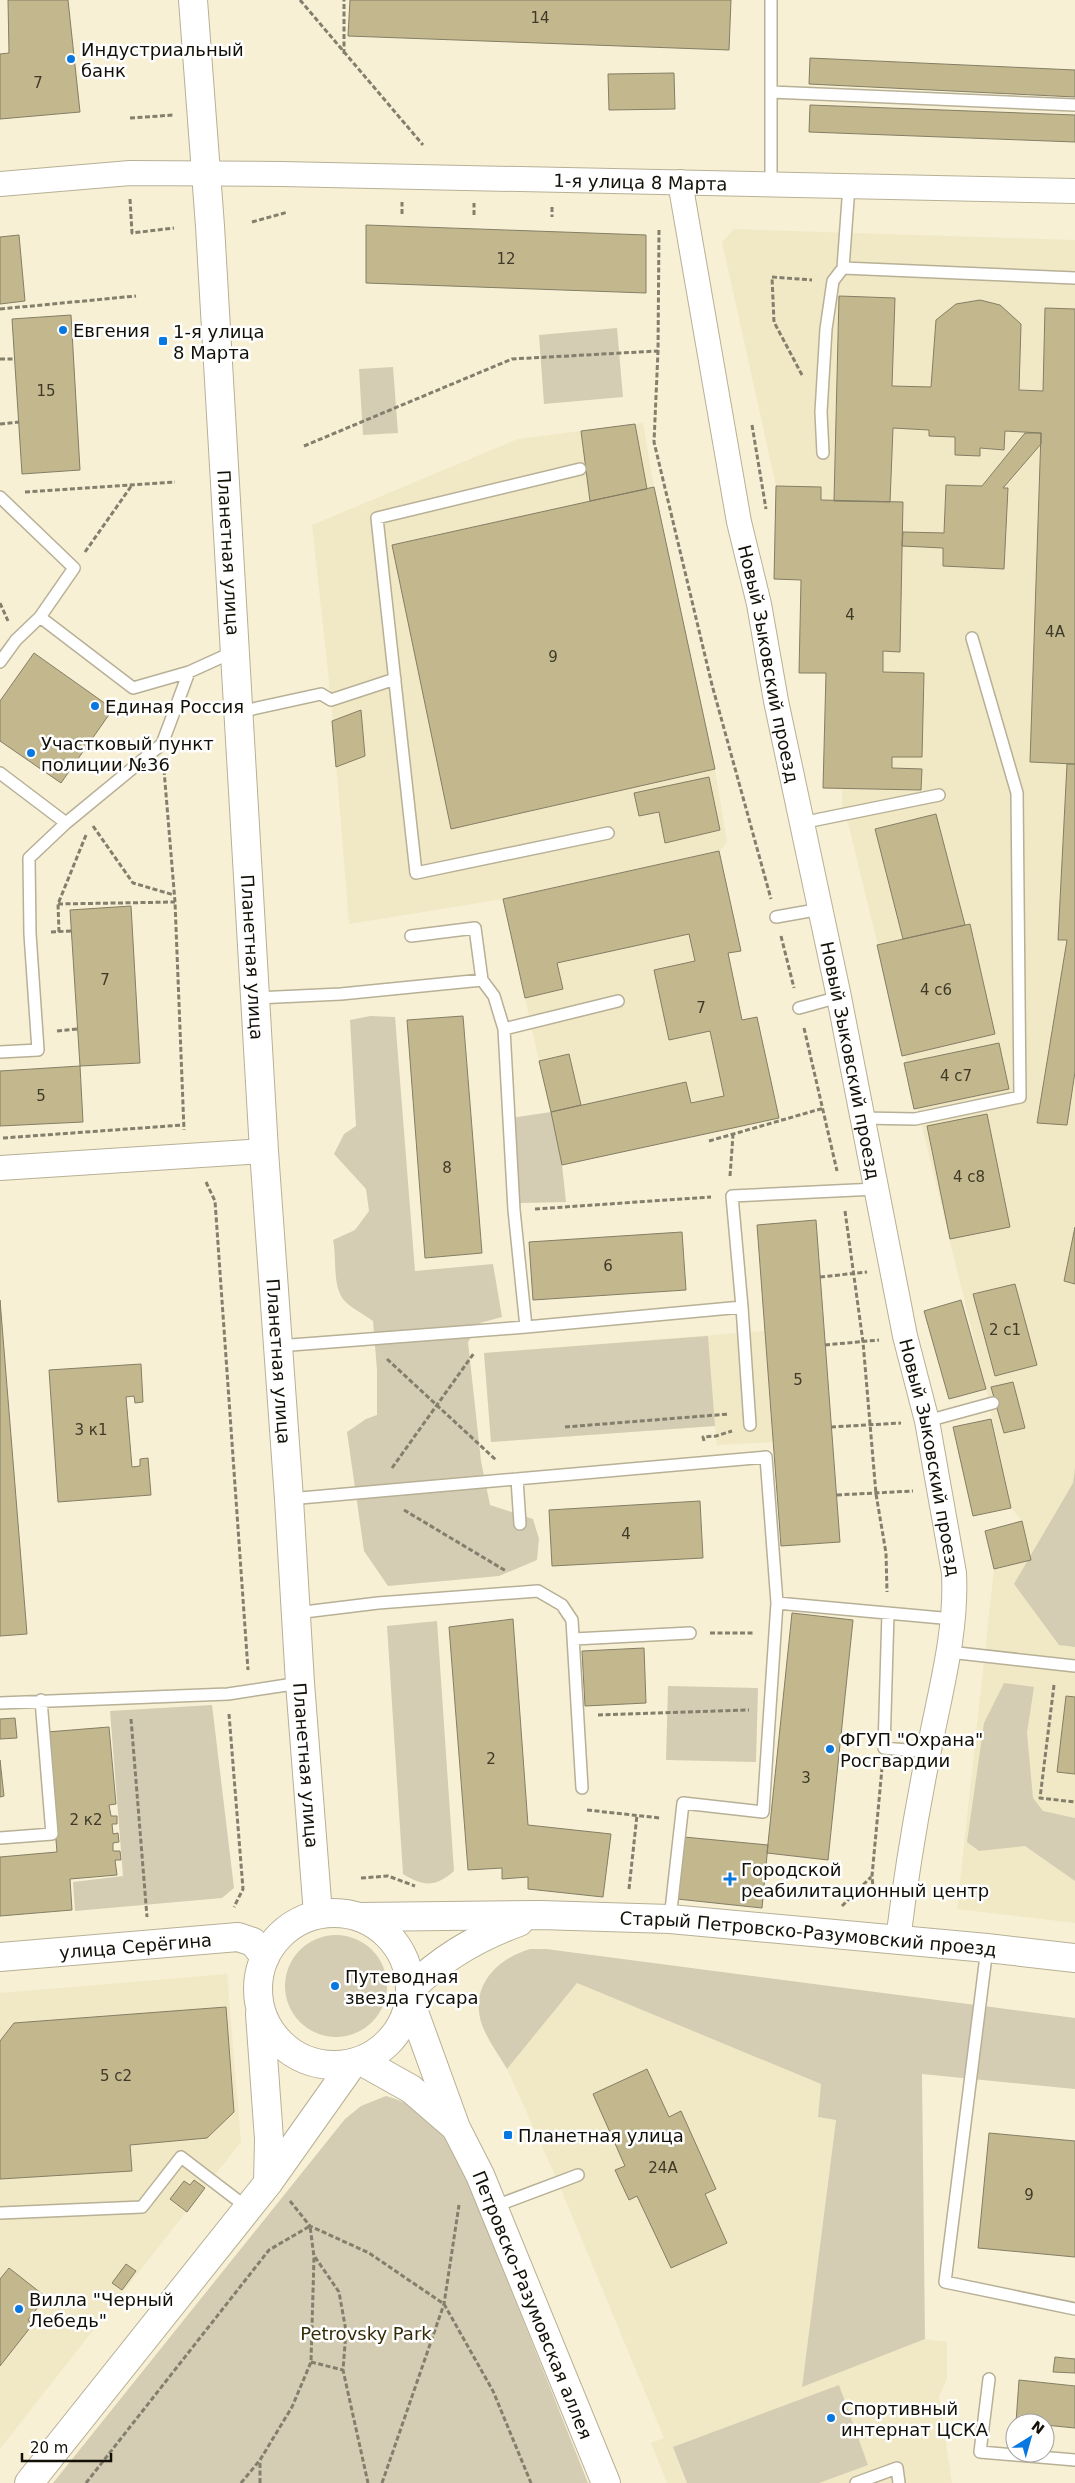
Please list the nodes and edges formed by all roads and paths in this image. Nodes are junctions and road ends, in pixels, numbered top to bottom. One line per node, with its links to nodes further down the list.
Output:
1 (193, 0): 11 (street, Планетная улица)
2 (300, 0): 5 (path)
3 (344, 0): 5 (path)
4 (771, 0): 6 (lane)
5 (344, 54): 10 (path)
6 (771, 92): 7 (lane); 14 (lane)
7 (1075, 105)
8 (175, 115): 9 (path)
9 (130, 118)
10 (424, 145)
11 (206, 174): 12 (street, 1-я улица 8 Марта); 13 (street, 1-я улица 8 Марта); 43 (street, Планетная улица)
12 (680, 182): 14 (street, 1-я улица 8 Марта); 52 (street, Новый Зыковский проезд)
13 (0, 184)
14 (771, 184): 15 (street, 1-я улица 8 Марта)
15 (849, 186): 16 (street, 1-я улица 8 Марта); 22 (lane)
16 (1075, 191)
17 (130, 199): 20 (path)
18 (288, 212): 19 (path)
19 (252, 222)
20 (174, 228)
21 (659, 228): 27 (path)
22 (843, 268): 23 (lane); 24 (lane)
23 (1075, 278)
24 (833, 281): 30 (lane); 30 (path)
25 (136, 296): 26 (path)
26 (0, 308)
27 (658, 351): 33 (path); 58 (path)
28 (0, 359): 29 (path)
29 (14, 359)
30 (821, 412): 34 (lane)
31 (18, 422): 32 (path)
32 (0, 424)
33 (304, 446)
34 (824, 454)
35 (580, 469): 46 (lane)
36 (174, 482): 37 (path)
37 (132, 485): 38 (path); 40 (path)
38 (19, 493)
39 (0, 497): 40 (lane)
40 (74, 568): 41 (lane)
41 (40, 617): 44 (lane); 45 (lane)
42 (972, 638): 69 (lane)
43 (234, 652): 45 (lane); 47 (street, Планетная улица)
44 (0, 662)
45 (189, 672): 48 (lane)
46 (395, 679): 47 (lane); 53 (lane)
47 (237, 713): 63 (street, Планетная улица)
48 (162, 744): 51 (lane); 54 (path)
49 (0, 773): 51 (lane)
50 (939, 795): 52 (lane)
51 (66, 822): 67 (lane)
52 (802, 823): 57 (street, Новый Зыковский проезд)
53 (608, 833)
54 (174, 895): 55 (path); 56 (path)
55 (175, 902): 56 (path); 70 (path)
56 (58, 904): 59 (path)
57 (821, 909): 58 (lane); 62 (street, Новый Зыковский проезд)
58 (776, 917): 65 (path)
59 (59, 932)
60 (411, 936): 61 (lane)
61 (482, 980): 63 (lane); 66 (lane)
62 (840, 996): 65 (lane); 69 (street, Новый Зыковский проезд)
63 (256, 998): 74 (street, Планетная улица)
64 (618, 1001): 66 (lane)
65 (799, 1008): 68 (path)
66 (504, 1029): 80 (lane)
67 (0, 1052)
68 (824, 1108): 71 (path); 78 (path)
69 (862, 1118): 77 (street, Новый Зыковский проезд)
70 (182, 1125): 72 (path); 75 (path)
71 (733, 1134): 73 (path); 79 (path)
72 (0, 1138)
73 (709, 1142)
74 (264, 1151): 75 (street); 90 (street, Планетная улица)
75 (192, 1155): 76 (street); 119 (path)
76 (0, 1168)
77 (876, 1189): 78 (lane); 81 (street, Новый Зыковский проезд)
78 (841, 1190): 79 (lane); 82 (path)
79 (732, 1196): 80 (path); 84 (lane)
80 (514, 1210): 85 (lane)
81 (892, 1269): 82 (path); 87 (street, Новый Зыковский проезд)
82 (855, 1274): 83 (path); 89 (path)
83 (820, 1277)
84 (742, 1307): 85 (lane); 94 (lane)
85 (526, 1327): 86 (lane)
86 (491, 1329): 88 (lane); 93 (path)
87 (905, 1336): 89 (path); 95 (street, Новый Зыковский проезд)
88 (364, 1338): 90 (lane); 93 (path)
89 (863, 1342): 91 (path); 97 (path)
90 (278, 1346): 105 (street, Планетная улица)
91 (825, 1346)
92 (993, 1404): 95 (lane)
93 (436, 1405): 100 (path); 102 (path)
94 (750, 1413): 96 (lane); 98 (path)
95 (927, 1421): 97 (path); 101 (street, Новый Зыковский проезд)
96 (750, 1425)
97 (870, 1426): 99 (path); 103 (path)
98 (565, 1427)
99 (831, 1427)
100 (517, 1479): 102 (lane); 106 (lane); 108 (lane)
101 (941, 1490): 103 (path); 111 (street, Новый Зыковский проезд)
102 (375, 1492): 105 (lane); 107 (path)
103 (876, 1494): 104 (path); 110 (path)
104 (837, 1495)
105 (289, 1499): 109 (street, Планетная улица)
106 (520, 1524)
107 (538, 1591): 109 (lane); 114 (lane)
108 (777, 1602): 110 (lane); 113 (lane)
109 (296, 1613): 118 (street, Планетная улица)
110 (888, 1613): 111 (lane); 125 (lane)
111 (953, 1620): 115 (street, Новый Зыковский проезд)
112 (690, 1633): 113 (path); 114 (lane)
113 (774, 1633): 123 (lane)
114 (574, 1639): 124 (lane)
115 (949, 1652): 116 (lane); 126 (street, Новый Зыковский проезд)
116 (1056, 1664): 117 (lane); 128 (path)
117 (1075, 1666)
118 (300, 1683): 119 (lane); 139 (street, Планетная улица)
119 (228, 1694): 120 (lane); 137 (path)
120 (129, 1699): 121 (lane); 142 (path)
121 (41, 1700): 122 (lane); 131 (lane)
122 (0, 1704)
123 (770, 1709): 124 (path); 130 (lane)
124 (578, 1716): 127 (lane)
125 (884, 1748): 126 (lane); 132 (path)
126 (929, 1752): 144 (street, Новый Зыковский проезд)
127 (582, 1788): 129 (path)
128 (1075, 1802)
129 (637, 1815): 130 (path); 135 (path)
130 (680, 1821): 143 (lane)
131 (0, 1838)
132 (872, 1876): 136 (path); 138 (path)
133 (361, 1878): 134 (path)
134 (415, 1886)
135 (628, 1897)
136 (875, 1906)
137 (234, 1909)
138 (839, 1909)
139 (318, 1914): 141 (street); 147 (street)
140 (540, 1915): 141 (street, Старый Петровско-Разумовский проезд); 143 (street, Старый Петровско-Разумовский проезд); 149 (street, Старый Петровско-Разумовский проезд)
141 (360, 1917): 149 (street)
142 (147, 1919)
143 (670, 1919): 144 (street, Старый Петровско-Разумовский проезд)
144 (898, 1940): 145 (street, Старый Петровско-Разумовский проезд)
145 (987, 1948): 148 (street, Старый Петровско-Разумовский проезд); 162 (lane)
146 (0, 1957): 147 (street, улица Серёгина)
147 (265, 1957): 150 (street)
148 (1075, 1958)
149 (411, 1995): 151 (street); 152 (street, Петровско-Разумовская аллея)
150 (259, 2005): 151 (street); 154 (street)
151 (357, 2062): 152 (street, Петровско-Разумовская аллея); 154 (street)
152 (456, 2128): 156 (street, Петровско-Разумовская аллея)
153 (578, 2175): 156 (lane)
154 (279, 2191): 157 (street); 159 (path)
155 (460, 2199): 161 (path)
156 (493, 2207): 175 (street, Петровско-Разумовская аллея)
157 (248, 2208): 158 (lane); 168 (street)
158 (0, 2213)
159 (310, 2226): 160 (path); 161 (path); 169 (path)
160 (314, 2257): 163 (path); 164 (path)
161 (444, 2304): 173 (path); 174 (path)
162 (1075, 2308)
163 (311, 2362): 164 (path); 166 (path)
164 (343, 2370): 172 (path)
165 (989, 2378): 167 (lane)
166 (260, 2460): 170 (path); 171 (path)
167 (1075, 2460)
168 (28, 2483)
169 (86, 2483)
170 (241, 2483)
171 (260, 2483)
172 (368, 2483)
173 (382, 2483)
174 (531, 2483)
175 (606, 2483)
176 (856, 2483): 177 (lane)
177 (899, 2483)

